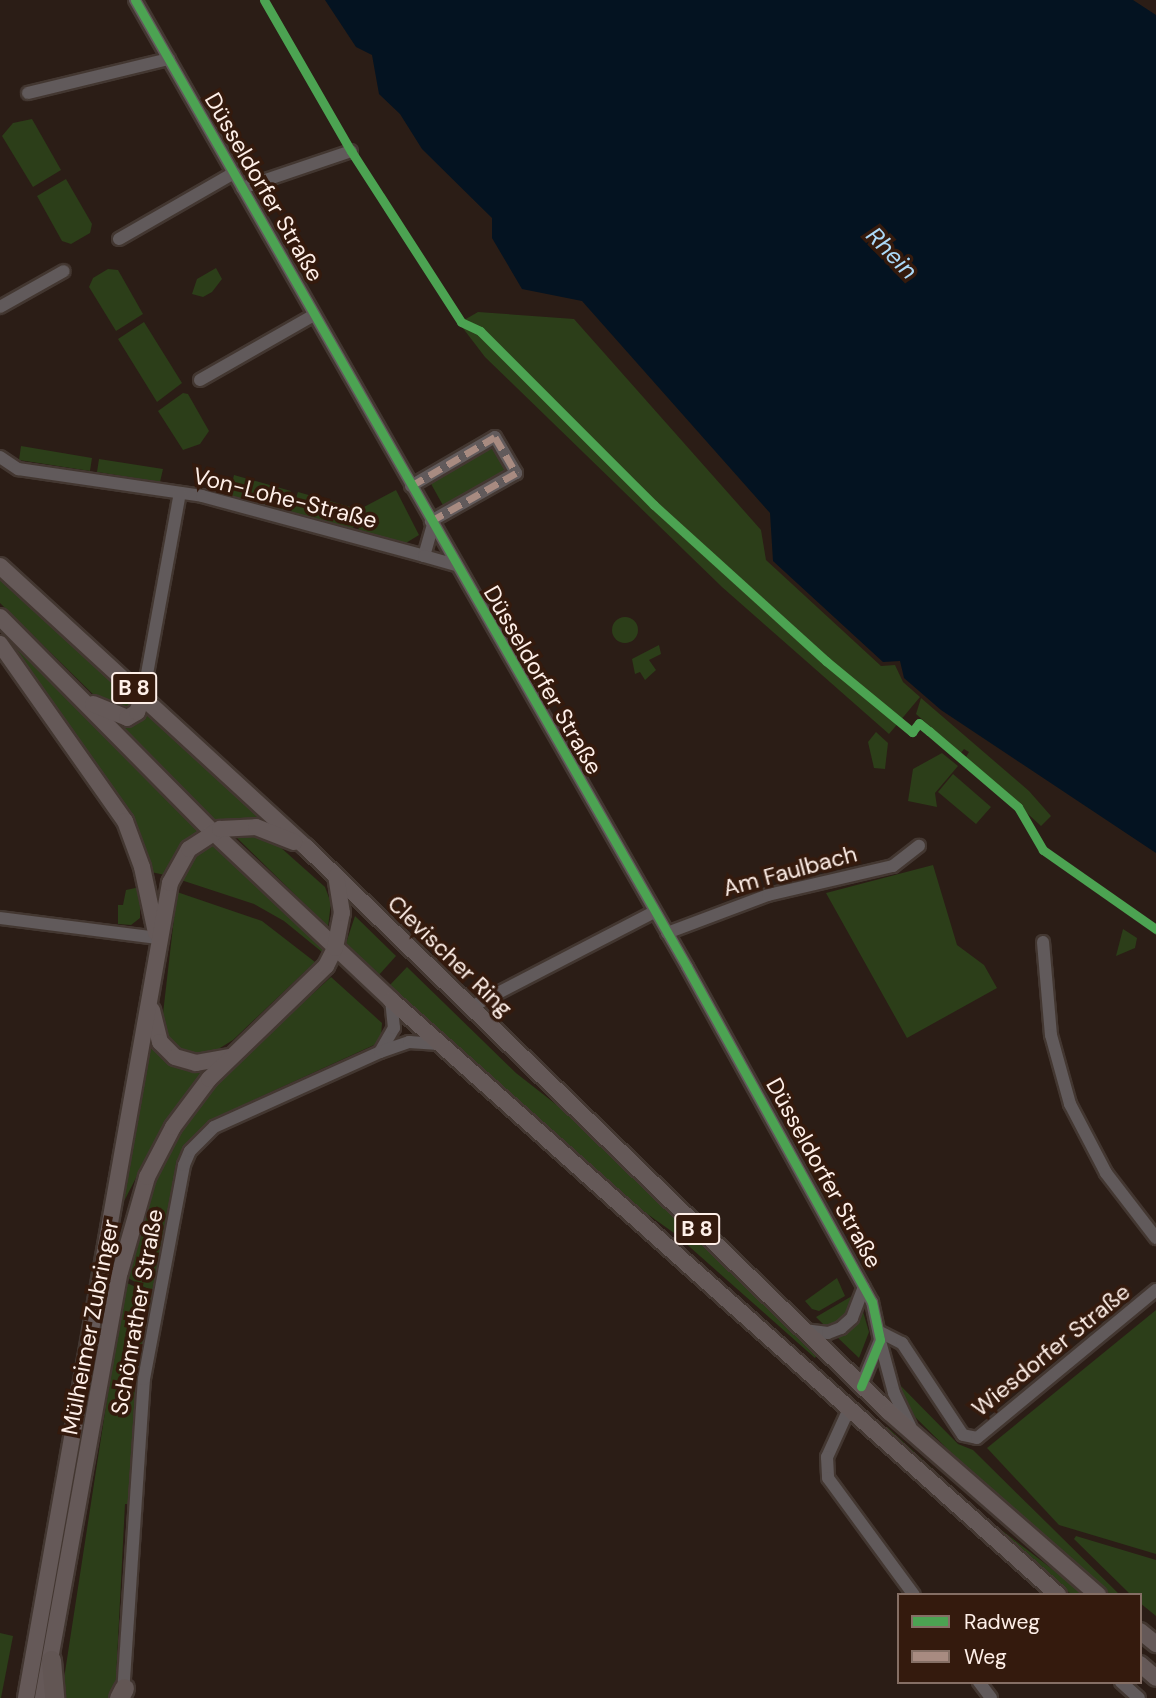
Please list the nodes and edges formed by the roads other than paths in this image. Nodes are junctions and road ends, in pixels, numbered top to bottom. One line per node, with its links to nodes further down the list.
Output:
1 (135, 0): 2 (street, Düsseldorfer Straße)
2 (169, 59): 3 (street); 5 (street, Düsseldorfer Straße)
3 (28, 93)
4 (351, 151): 6 (street)
5 (234, 173): 6 (street, Düsseldorfer Straße); 7 (street, Düsseldorfer Straße)
6 (242, 188): 10 (street, Düsseldorfer Straße)
7 (119, 239)
8 (64, 271): 9 (street)
9 (0, 307)
10 (314, 315): 11 (street, Düsseldorfer Straße); 13 (street, Düsseldorfer Straße)
11 (200, 380)
12 (0, 457): 14 (street, Von-Lohe-Straße)
13 (411, 486): 15 (street, Düsseldorfer Straße); 15 (street)
14 (180, 492): 16 (street, Von-Lohe-Straße); 21 (street)
15 (432, 523): 16 (street); 17 (street, Düsseldorfer Straße)
16 (424, 556): 17 (street, Von-Lohe-Straße)
17 (456, 565): 27 (street, Düsseldorfer Straße)
18 (0, 566): 21 (main road, Clevischer Ring / B 8)
19 (0, 617): 22 (main road, B 8)
20 (0, 644): 30 (main road)
21 (143, 696): 22 (main road, B 8); 25 (main road, Clevischer Ring / B 8)
22 (82, 697): 23 (main road, B 8)
23 (213, 832): 25 (main road); 30 (main road); 32 (main road, B 8)
24 (919, 846): 29 (street, Am Faulbach)
25 (306, 847): 26 (main road, Clevischer Ring / B 8)
26 (336, 876): 32 (main road); 35 (main road, Clevischer Ring / B 8)
27 (654, 912): 29 (street, Düsseldorfer Straße); 35 (street)
28 (0, 918): 30 (street)
29 (667, 933): 40 (street, Düsseldorfer Straße)
30 (158, 938): 33 (main road, Mülheimer Zubringer)
31 (1043, 942): 39 (street)
32 (335, 948): 34 (main road, B 8); 38 (main road, Mülheimer Zubringer)
33 (150, 1000): 38 (main road); 57 (main road, Mülheimer Zubringer)
34 (391, 1000): 36 (main road, B 8); 37 (street)
35 (471, 1007): 42 (main road, Clevischer Ring / B 8)
36 (439, 1044): 37 (street, Schönrather Straße); 45 (main road, B 8)
37 (380, 1052): 56 (street, Schönrather Straße)
38 (229, 1058): 52 (main road, Mülheimer Zubringer)
39 (1156, 1238)
40 (864, 1287): 42 (street); 43 (street, Düsseldorfer Straße)
41 (1156, 1290): 43 (street, Wiesdorfer Straße)
42 (801, 1329): 44 (main road, Clevischer Ring / B 8)
43 (880, 1336): 44 (street); 46 (street, Düsseldorfer Straße)
44 (861, 1386): 45 (main road); 46 (main road, B 8)
45 (848, 1411): 47 (street); 48 (main road, B 8)
46 (919, 1441): 49 (main road, B 8)
47 (913, 1593)
48 (1056, 1593)
49 (1096, 1593)
50 (1142, 1633): 51 (main road)
51 (1156, 1644)
52 (51, 1660): 58 (main road, Mülheimer Zubringer); 59 (highway)
53 (1142, 1666): 54 (main road)
54 (1156, 1678)
55 (1123, 1684): 60 (street)
56 (122, 1695)
57 (26, 1698)
58 (43, 1698)
59 (54, 1698)
60 (1139, 1698)

